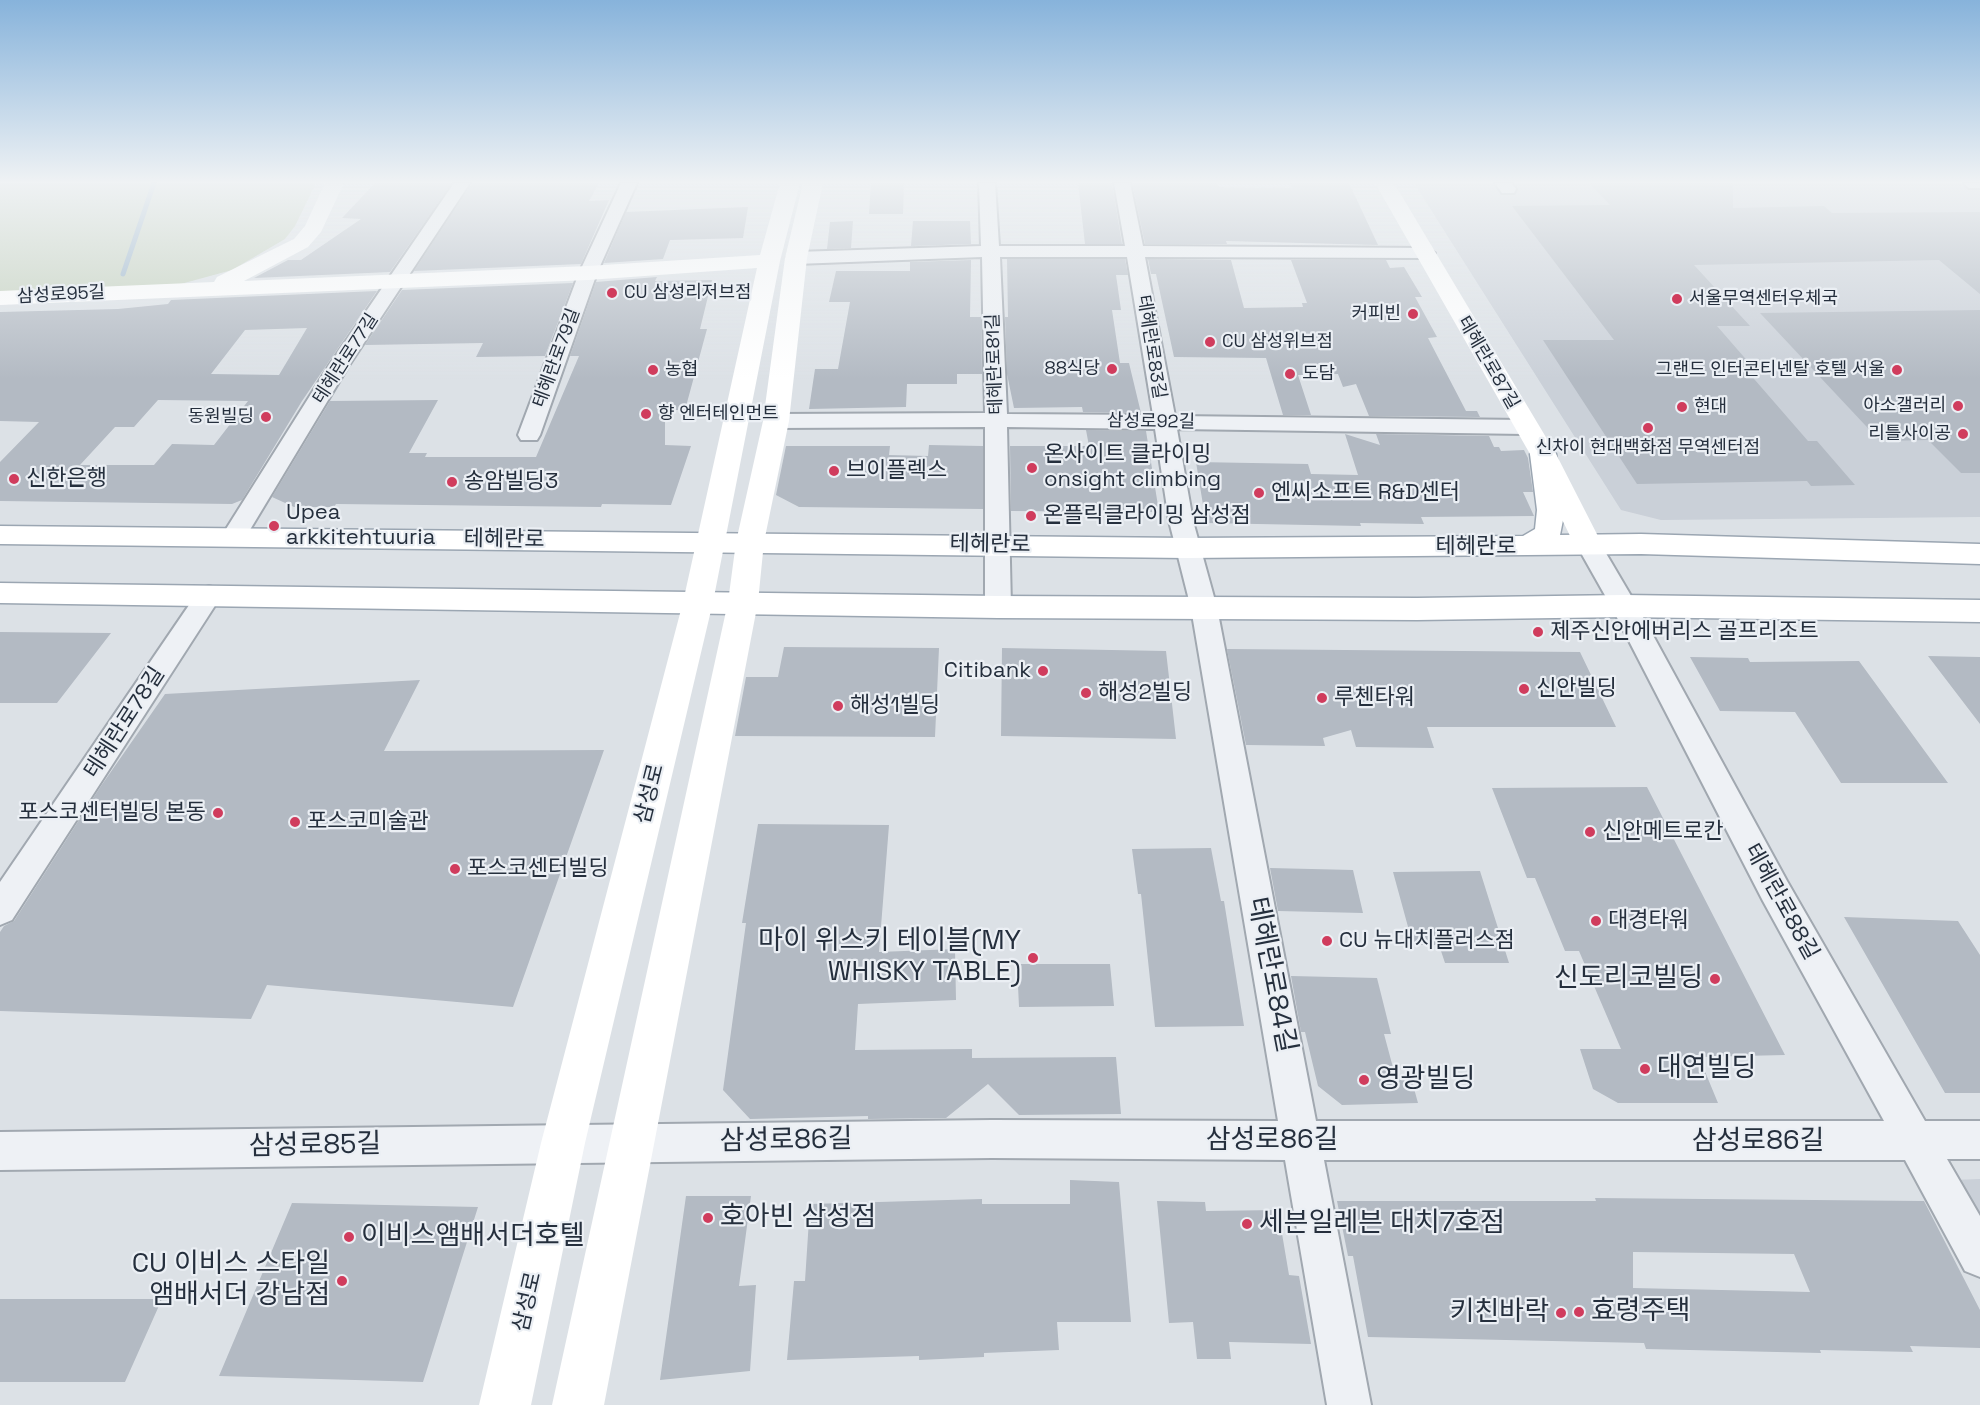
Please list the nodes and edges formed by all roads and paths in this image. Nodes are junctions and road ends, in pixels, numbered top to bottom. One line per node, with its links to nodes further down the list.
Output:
1 (290, 249): 14 (main road)
2 (418, 249): 13 (street, 테헤란로77길)
3 (599, 249): 12 (street, 테헤란로79길)
4 (772, 249): 11 (main road, 삼성로)
5 (798, 249): 10 (main road)
6 (1423, 249): 9 (main road, 테헤란로87길)
7 (990, 251): 8 (street); 10 (street); 16 (street, 테헤란로81길)
8 (1135, 251): 9 (street); 18 (street, 테헤란로83길)
9 (1426, 253): 19 (main road, 테헤란로87길)
10 (796, 258): 17 (main road)
11 (769, 261): 12 (main road, 삼성로95길); 25 (main road, 삼성로)
12 (588, 273): 13 (main road, 삼성로95길); 20 (street, 테헤란로79길)
13 (398, 279): 14 (main road, 삼성로95길); 23 (street, 테헤란로77길)
14 (212, 288): 15 (main road, 삼성로95길)
15 (0, 298)
16 (997, 420): 17 (street, 삼성로92길); 18 (street, 삼성로92길); 27 (street, 테헤란로81길)
17 (776, 421): 24 (main road)
18 (1163, 422): 19 (street, 삼성로92길); 29 (street, 테헤란로83길)
19 (1526, 427): 21 (main road, 테헤란로87길)
20 (529, 435)
21 (1543, 454): 26 (main road, 테헤란로87길); 28 (main road)
22 (0, 535): 23 (main road, 테헤란로)
23 (233, 537): 25 (main road, 테헤란로)
24 (750, 542): 25 (main road, 테헤란로); 27 (main road, 테헤란로); 34 (main road)
25 (709, 543): 33 (main road, 삼성로)
26 (1588, 544): 28 (main road, 테헤란로); 30 (main road, 테헤란로); 35 (street, 테헤란로88길)
27 (998, 546): 29 (main road, 테헤란로); 36 (street, 테헤란로81길)
28 (1520, 547): 29 (main road, 테헤란로)
29 (1186, 548): 37 (street, 테헤란로84길)
30 (1980, 554)
31 (0, 593): 32 (main road)
32 (209, 595): 33 (main road); 39 (street, 테헤란로78길)
33 (698, 602): 34 (main road); 44 (main road, 삼성로)
34 (743, 602): 36 (main road); 43 (main road)
35 (1624, 606): 37 (main road); 38 (main road); 42 (street, 테헤란로88길)
36 (998, 607): 37 (main road)
37 (1204, 608): 41 (street, 테헤란로84길)
38 (1980, 611)
39 (0, 910)
40 (1980, 1140): 42 (street, 삼성로86길)
41 (1302, 1141): 42 (street, 삼성로86길); 43 (street, 삼성로86길); 49 (street, 테헤란로84길)
42 (1913, 1141): 46 (street, 테헤란로88길)
43 (631, 1142): 44 (street, 삼성로85길); 48 (main road)
44 (563, 1143): 45 (street, 삼성로85길); 47 (main road, 삼성로)
45 (0, 1151)
46 (1980, 1256)
47 (505, 1405)
48 (578, 1405)
49 (1349, 1405)

